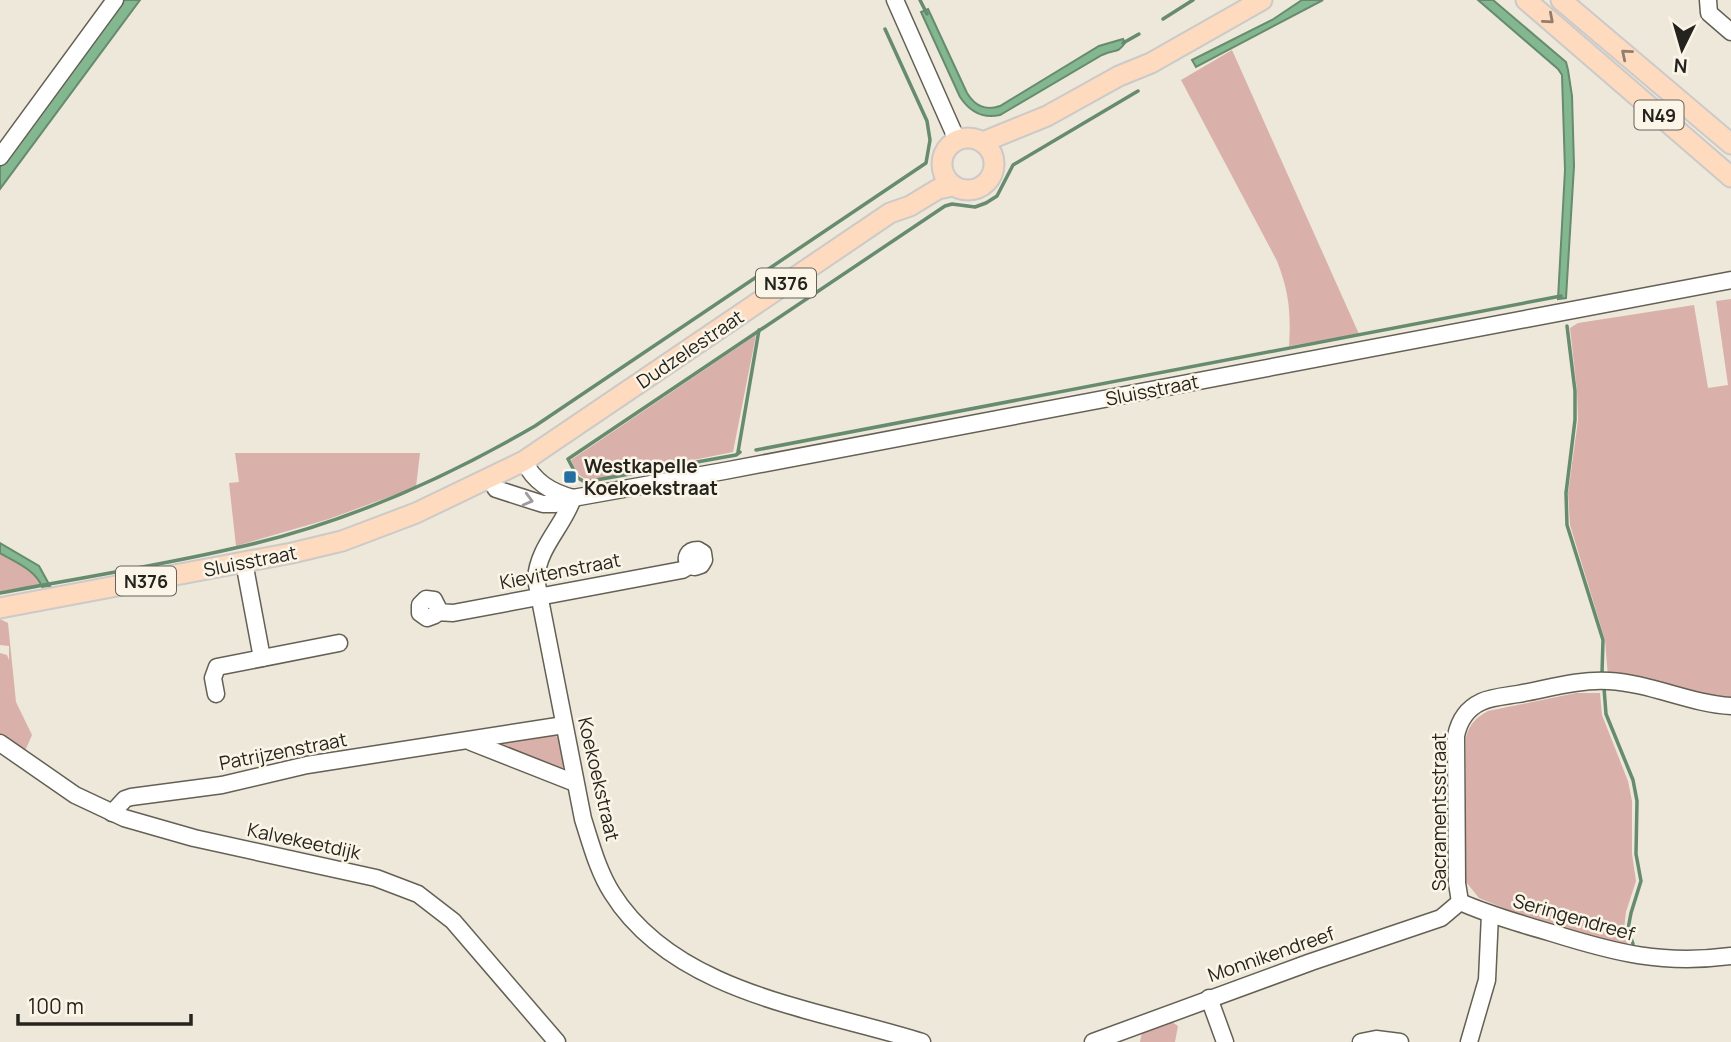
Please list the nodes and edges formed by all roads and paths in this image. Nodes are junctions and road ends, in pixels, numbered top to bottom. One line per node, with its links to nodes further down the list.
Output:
1 (115, 0): 14 (street)
2 (895, 0): 11 (street)
3 (1240, 0): 9 (main road)
4 (1262, 0): 9 (main road)
5 (1526, 0): 16 (main road, N49, one-way to 16)
6 (1561, 0): 13 (main road, N49, one-way to 6)
7 (1708, 0): 8 (street)
8 (1731, 32)
9 (1119, 76): 10 (main road)
10 (1047, 116): 12 (main road); 15 (main road)
11 (957, 140): 12 (main road); 17 (main road, N376)
12 (983, 142): 15 (main road)
13 (1731, 144)
14 (0, 158)
15 (994, 159): 17 (main road)
16 (1731, 177)
17 (947, 178): 19 (main road, Dudzelestraat / N376)
18 (1731, 281): 21 (street, Sluisstraat)
19 (524, 461): 20 (main road, Sluisstraat / N376); 21 (street)
20 (490, 479): 21 (street, Sluisstraat, one-way to 21); 22 (main road, Sluisstraat / N376)
21 (573, 498): 24 (street, Koekoekstraat)
22 (244, 562): 25 (main road, Sluisstraat / N376); 28 (street)
23 (690, 566): 24 (street, Kievitenstraat)
24 (539, 597): 26 (street, Kievitenstraat); 31 (street, Koekoekstraat)
25 (0, 608)
26 (437, 612)
27 (339, 643): 28 (street)
28 (262, 658): 29 (street)
29 (216, 694)
30 (1731, 706): 36 (street, Sacramentsstraat)
31 (564, 725): 32 (street, Patrijzenstraat); 34 (street, Koekoekstraat)
32 (468, 741): 34 (street, Patrijzenstraat); 35 (street, Patrijzenstraat)
33 (0, 743): 35 (street, Kalvekeetdijk)
34 (576, 783): 41 (street, Koekoekstraat)
35 (112, 813): 40 (street, Kalvekeetdijk)
36 (1460, 902): 37 (street, Sacramentsstraat); 39 (street, Monnikendreef)
37 (1490, 914): 38 (street, Seringendreef); 46 (street)
38 (1731, 956)
39 (1209, 998): 42 (street, Monnikendreef); 43 (street)
40 (557, 1042)
41 (922, 1042)
42 (1093, 1042)
43 (1225, 1042)
44 (1361, 1042): 45 (street)
45 (1400, 1042)
46 (1469, 1042)

